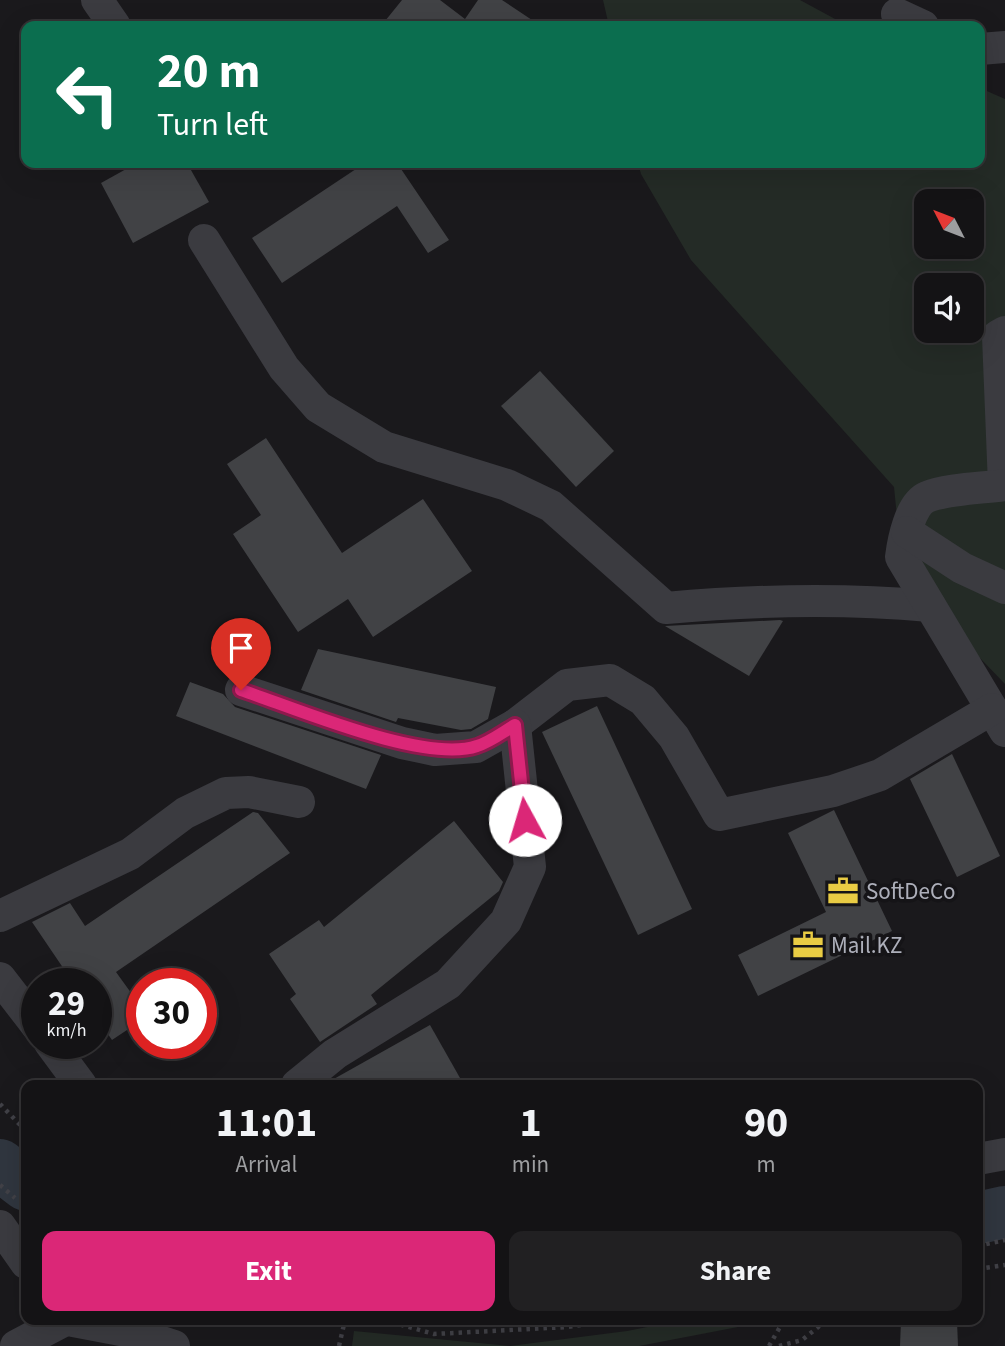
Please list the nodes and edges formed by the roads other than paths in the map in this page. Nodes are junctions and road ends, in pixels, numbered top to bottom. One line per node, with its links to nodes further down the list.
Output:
1 (97, 0): 2 (street)
2 (112, 21)
3 (1005, 47): 4 (street)
4 (985, 49)
5 (204, 240): 10 (street)
6 (1005, 332): 7 (street)
7 (1004, 485): 8 (street)
8 (907, 532): 9 (street); 10 (street)
9 (1005, 588)
10 (930, 606): 12 (street)
11 (241, 690): 13 (street)
12 (998, 720): 13 (street)
13 (515, 725): 20 (street)
14 (299, 802): 15 (street)
15 (0, 916)
16 (0, 978): 17 (street)
17 (21, 1005)
18 (62, 1059): 19 (street)
19 (77, 1080)
20 (303, 1080)
21 (1005, 1154): 22 (street)
22 (983, 1158)
23 (0, 1226): 24 (street)
24 (21, 1256)
25 (57, 1325): 27 (street)
26 (94, 1325): 28 (street)
27 (16, 1346)
28 (174, 1346)

